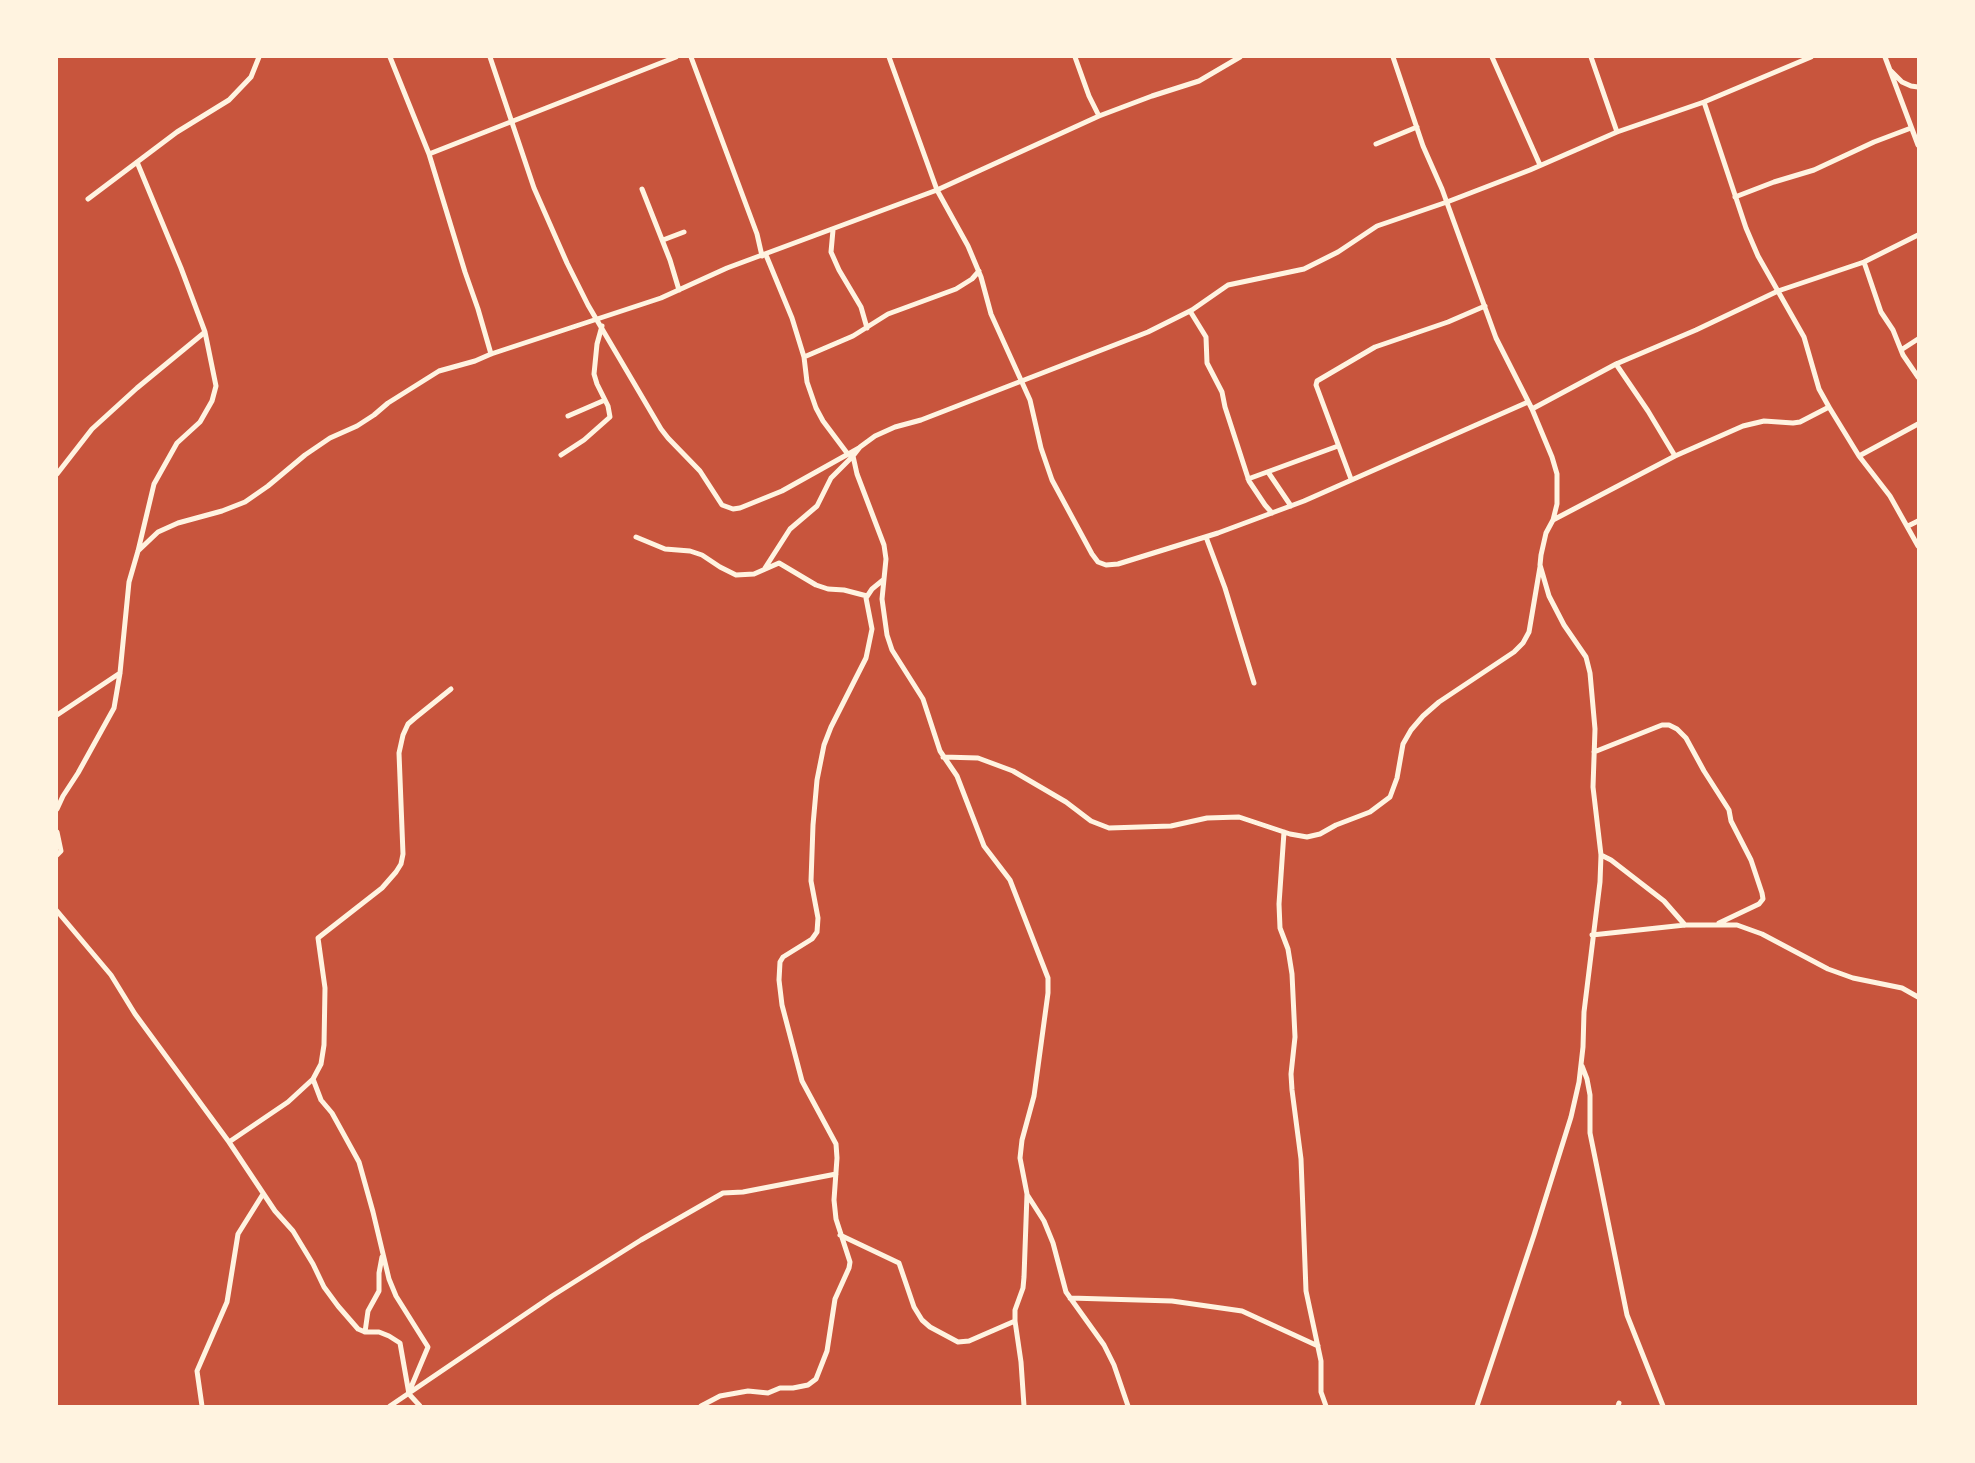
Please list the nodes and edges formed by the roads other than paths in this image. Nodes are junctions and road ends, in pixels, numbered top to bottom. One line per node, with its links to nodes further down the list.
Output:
1 (260, 57): 25 (street)
2 (390, 57): 24 (street)
3 (490, 57): 18 (street)
4 (676, 57): 18 (street)
5 (691, 57): 36 (street)
6 (889, 57): 28 (street)
7 (1075, 57): 17 (street)
8 (1240, 57): 17 (street)
9 (1393, 57): 19 (street)
10 (1492, 57): 26 (street)
11 (1591, 57): 21 (street)
12 (1811, 57): 16 (street)
13 (1885, 57): 14 (street)
14 (1890, 70): 15 (street); 20 (street)
15 (1918, 87)
16 (1704, 102): 21 (street); 29 (street)
17 (1099, 116): 28 (street)
18 (513, 122): 24 (street); 43 (street)
19 (1417, 127): 22 (street); 31 (street)
20 (1911, 128): 23 (street); 29 (street)
21 (1617, 132): 26 (street)
22 (1376, 144)
23 (1918, 145)
24 (429, 154): 49 (street)
25 (137, 162): 30 (street); 46 (street)
26 (1540, 165): 31 (street)
27 (642, 189): 35 (street)
28 (937, 190): 32 (street); 38 (street)
29 (1735, 197): 40 (street)
30 (88, 199)
31 (1447, 202): 41 (street); 42 (street)
32 (833, 230): 36 (street); 45 (street)
33 (684, 231): 35 (street)
34 (1918, 236): 37 (street)
35 (663, 240): 39 (street)
36 (764, 255): 39 (street); 50 (street)
37 (1864, 262): 40 (street); 48 (street)
38 (979, 271): 45 (street); 53 (street)
39 (679, 290): 43 (street)
40 (1778, 291): 51 (street); 56 (street)
41 (1485, 306): 55 (street); 60 (street)
42 (1190, 311): 53 (street); 69 (street)
43 (597, 319): 44 (street); 49 (street)
44 (602, 326): 54 (street); 62 (street)
45 (867, 328): 50 (street)
46 (205, 332): 68 (street); 79 (street)
47 (1918, 339): 48 (street)
48 (1901, 350): 52 (street)
49 (491, 354): 79 (street)
50 (804, 357): 62 (street)
51 (1616, 364): 57 (street); 65 (street)
52 (1918, 377)
53 (1021, 380): 61 (street); 77 (street)
54 (605, 400): 58 (street); 63 (street)
55 (1528, 402): 57 (street); 70 (street)
56 (1829, 407): 65 (street); 66 (street)
57 (1532, 409): 73 (street)
58 (568, 416)
59 (1918, 424): 66 (street)
60 (1338, 446): 67 (street); 70 (street)
61 (860, 447): 62 (street); 64 (street)
62 (847, 453)
63 (561, 455)
64 (854, 456): 81 (street); 82 (street)
65 (1675, 456): 73 (street)
66 (1859, 456): 75 (street)
67 (1269, 472): 69 (street); 71 (street)
68 (57, 474)
69 (1248, 479): 72 (street)
70 (1351, 479): 71 (street)
71 (1291, 506): 72 (street)
72 (1272, 513): 77 (street)
73 (1553, 520): 80 (street)
74 (1918, 521): 75 (street)
75 (1908, 526): 78 (street)
76 (636, 537): 81 (street)
77 (1206, 537): 85 (street)
78 (1918, 546)
79 (138, 551): 84 (street)
80 (1540, 565): 88 (street); 92 (street)
81 (765, 568): 83 (street)
82 (883, 580): 83 (street); 89 (street)
83 (867, 596): 103 (street)
84 (120, 673): 87 (street); 90 (street)
85 (1254, 683)
86 (451, 689): 101 (street)
87 (57, 715)
88 (1594, 752): 94 (street); 96 (street)
89 (943, 757): 92 (street); 105 (street)
90 (57, 809)
91 (57, 832): 93 (street)
92 (1284, 832): 111 (street)
93 (57, 855)
94 (1601, 855): 97 (street); 98 (street)
95 (57, 911): 102 (street)
96 (1718, 924): 97 (street); 99 (street)
97 (1685, 925): 98 (street)
98 (1592, 935): 100 (street)
99 (1918, 997)
100 (1581, 1065): 120 (street); 121 (street)
101 (313, 1079): 102 (street); 107 (street)
102 (229, 1142): 104 (street)
103 (836, 1174): 106 (street); 112 (street)
104 (263, 1194): 110 (street); 113 (street)
105 (1028, 1194): 108 (street); 109 (street)
106 (840, 1235): 109 (street); 116 (street)
107 (383, 1256): 110 (street); 112 (street)
108 (1070, 1298): 111 (street); 118 (street)
109 (1015, 1322): 117 (street)
110 (366, 1332): 112 (street)
111 (1318, 1346): 119 (street)
112 (409, 1394): 114 (street); 115 (street)
113 (202, 1406)
114 (390, 1406)
115 (420, 1406)
116 (701, 1406)
117 (1024, 1406)
118 (1128, 1406)
119 (1326, 1406)
120 (1477, 1406)
121 (1663, 1406)

